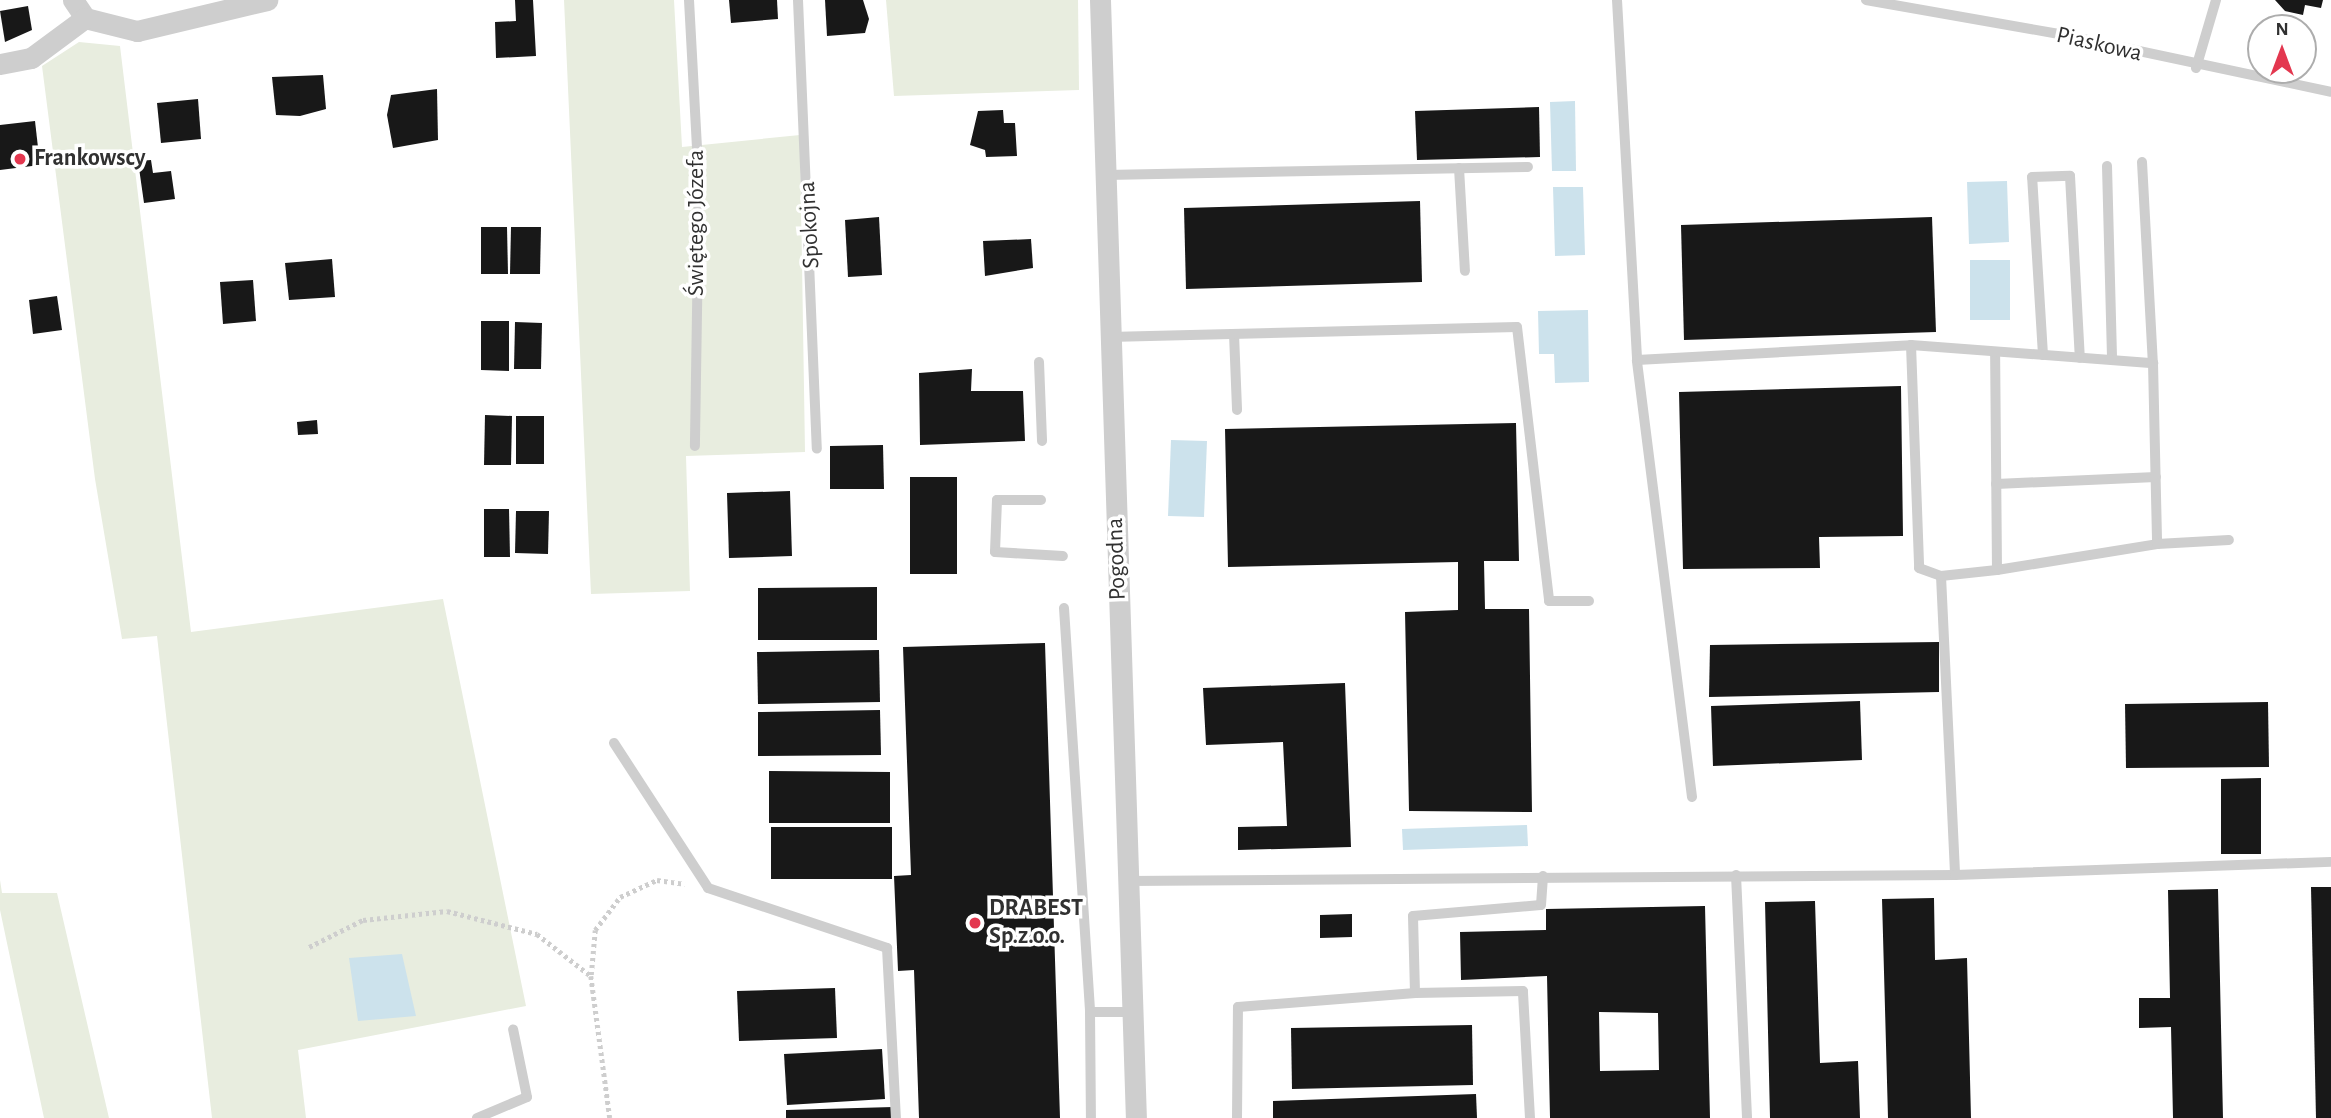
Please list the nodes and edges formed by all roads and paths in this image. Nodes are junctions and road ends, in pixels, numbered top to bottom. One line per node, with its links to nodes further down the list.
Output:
1 (73, 0): 9 (street)
2 (267, 0): 9 (street)
3 (689, 0): 31 (lane, Świętego Józefa)
4 (798, 0): 32 (lane, Spokojna)
5 (1100, 0): 17 (street, Pogodna)
6 (1617, 0): 25 (lane)
7 (1866, 0): 11 (lane, Piaskowa)
8 (2216, 0): 11 (lane)
9 (85, 18): 10 (street)
10 (0, 64)
11 (2196, 68): 12 (lane, Piaskowa)
12 (2331, 92)
13 (2142, 162): 28 (lane)
14 (2107, 166): 26 (lane)
15 (1528, 167): 16 (lane)
16 (1459, 168): 17 (lane); 18 (lane)
17 (1106, 175): 20 (street, Pogodna)
18 (1465, 271)
19 (1234, 334): 20 (lane); 29 (lane); 41 (lane)
20 (1109, 337): 49 (street, Pogodna)
21 (1911, 345): 22 (lane); 25 (lane); 40 (lane)
22 (1995, 352): 23 (lane); 34 (lane)
23 (2043, 355): 24 (lane); 24 (lane)
24 (2080, 358): 26 (lane)
25 (1637, 360): 44 (lane)
26 (2112, 360): 28 (lane)
27 (1039, 362): 30 (lane)
28 (2153, 363): 33 (lane)
29 (1237, 410)
30 (1042, 441)
31 (695, 446)
32 (817, 449)
33 (2156, 477): 34 (lane); 37 (lane)
34 (1996, 484): 39 (lane)
35 (1041, 500): 38 (lane)
36 (2229, 540): 37 (lane)
37 (2157, 544): 39 (lane)
38 (1063, 556)
39 (1997, 570): 40 (lane)
40 (1941, 576): 47 (lane)
41 (1589, 601)
42 (1064, 608): 54 (lane)
43 (614, 743): 50 (lane)
44 (1692, 797)
45 (2331, 862): 47 (lane)
46 (1736, 875): 47 (lane); 48 (lane); 64 (lane)
47 (1955, 875)
48 (1543, 876): 49 (lane); 53 (lane)
49 (1128, 881): 55 (street, Pogodna)
50 (708, 888): 52 (path); 59 (lane)
51 (309, 947): 52 (path)
52 (591, 976): 58 (path)
53 (1415, 993): 62 (lane); 63 (lane)
54 (1090, 1012): 55 (lane); 60 (lane)
55 (1133, 1012): 61 (street, Pogodna)
56 (513, 1029): 57 (lane)
57 (477, 1118)
58 (610, 1118)
59 (896, 1118)
60 (1091, 1118)
61 (1136, 1118)
62 (1237, 1118)
63 (1531, 1118)
64 (1746, 1118)

